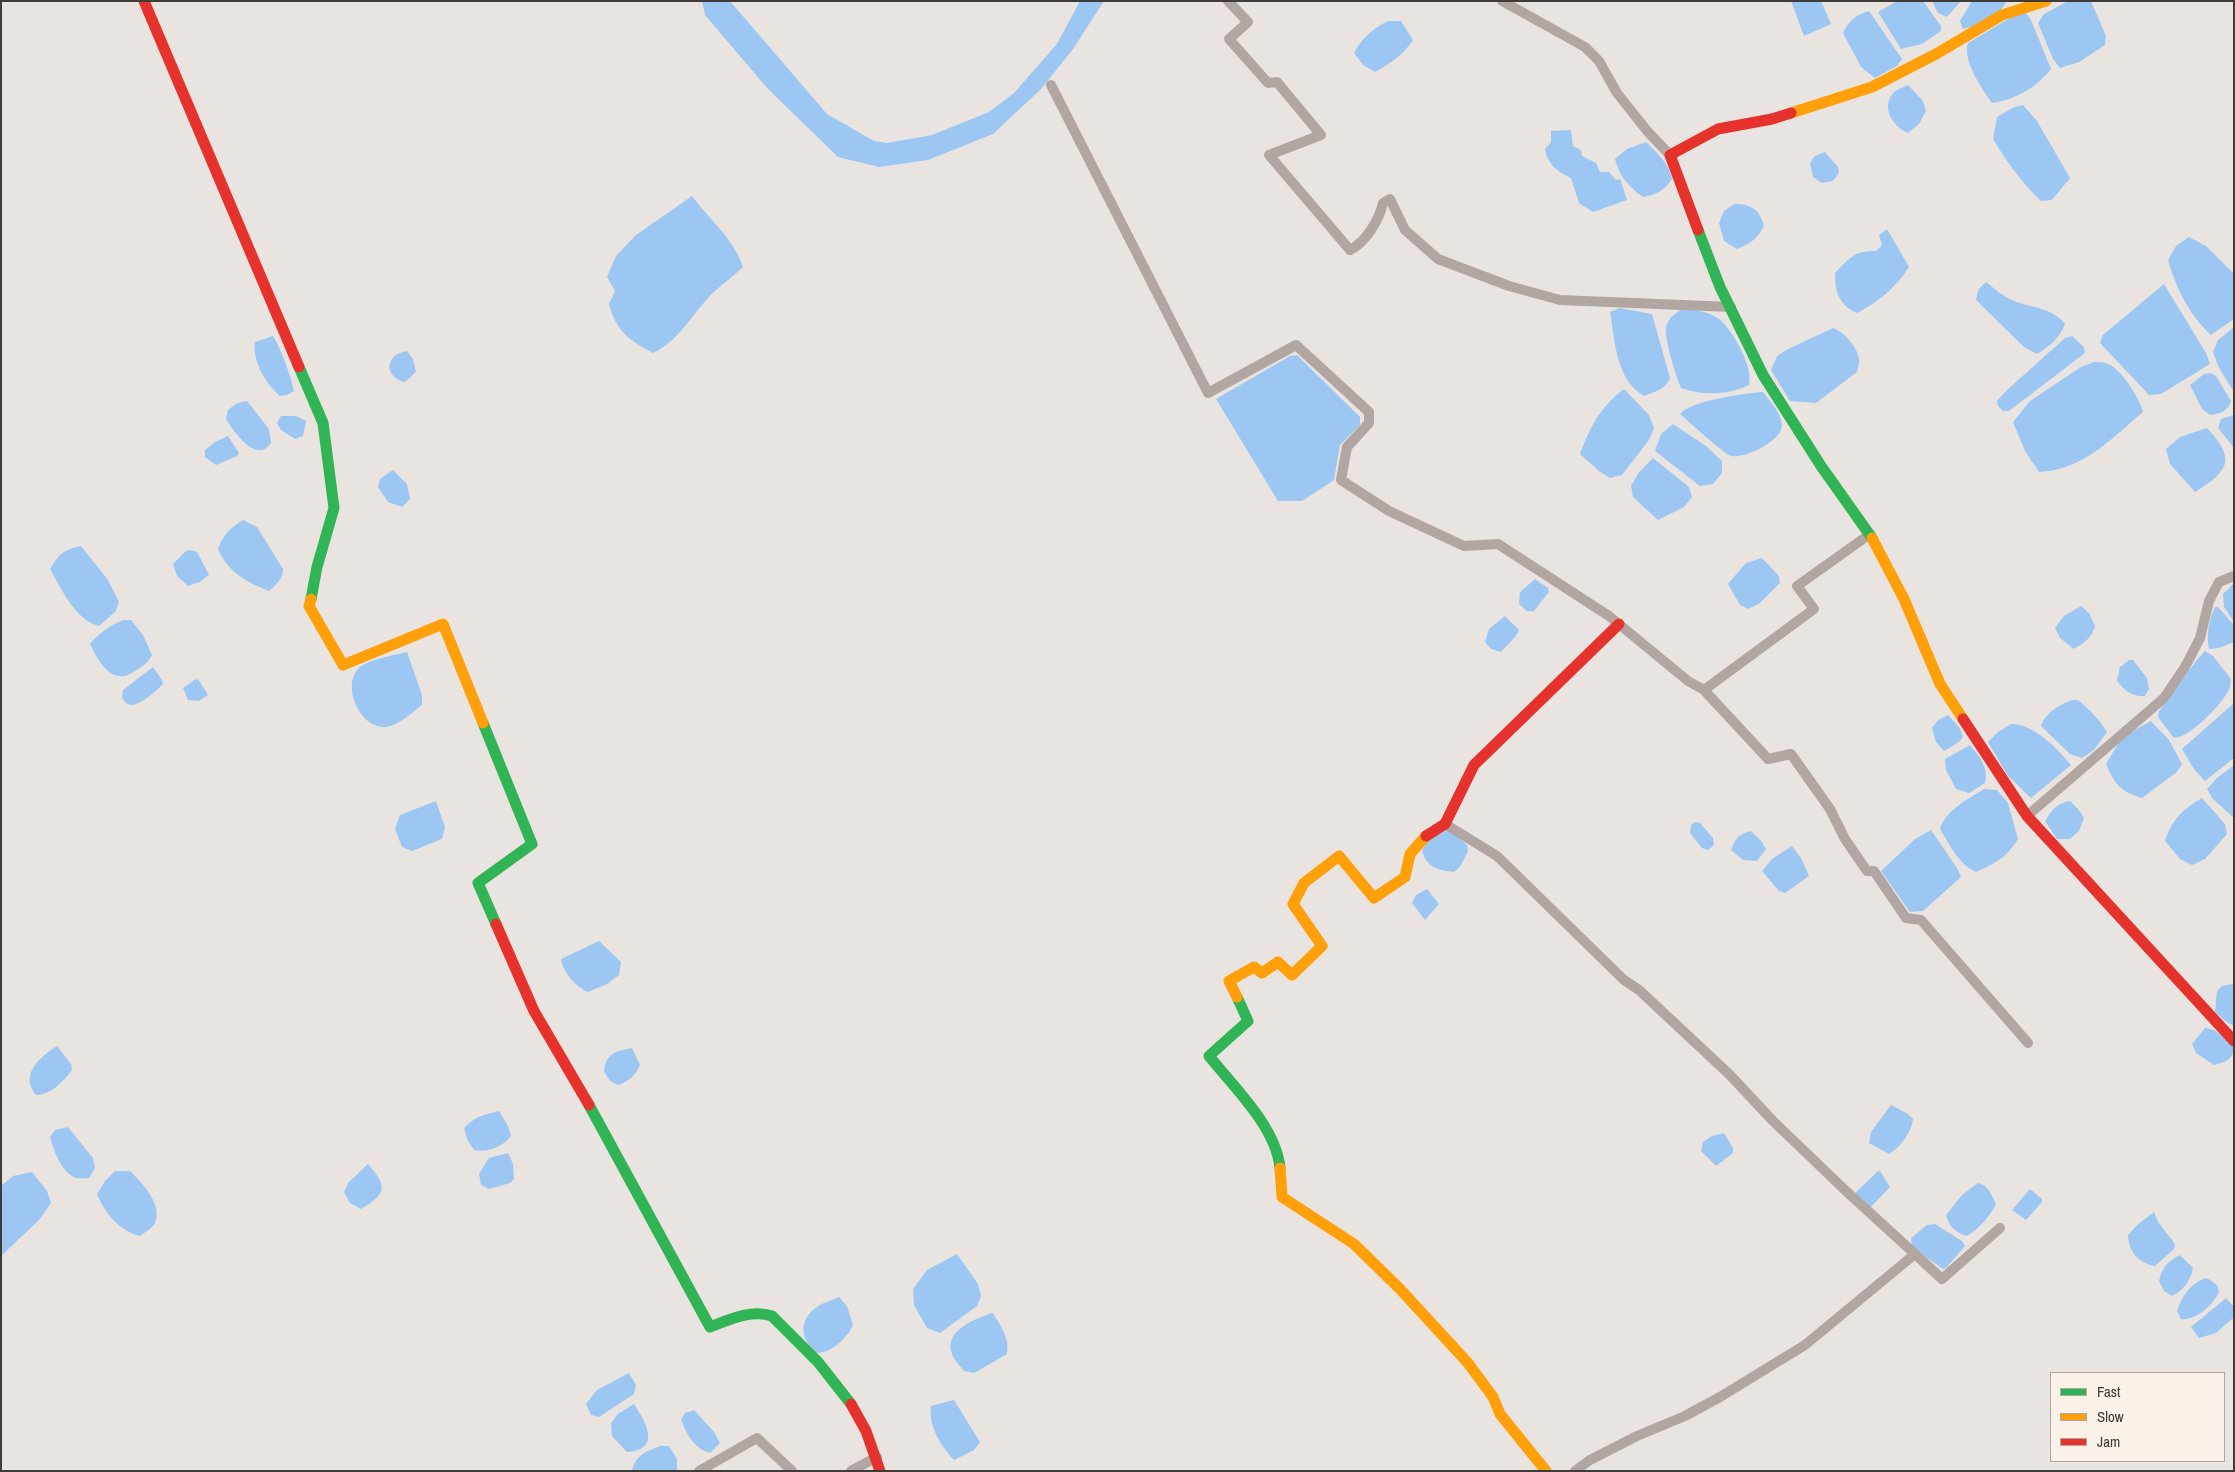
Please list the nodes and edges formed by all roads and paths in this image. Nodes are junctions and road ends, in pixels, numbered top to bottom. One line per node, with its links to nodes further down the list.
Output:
1 (144, 1): 18 (street)
2 (1228, 1): 7 (street)
3 (1502, 1): 6 (street)
4 (2046, 1): 6 (street)
5 (1051, 85): 10 (street)
6 (1670, 155): 7 (street)
7 (1731, 307): 8 (street)
8 (1870, 534): 11 (street); 12 (street)
9 (2234, 576): 12 (street)
10 (1619, 624): 11 (street); 13 (street)
11 (1704, 690): 15 (street)
12 (2027, 816): 14 (street)
13 (1445, 824): 17 (street); 23 (street)
14 (2234, 1040)
15 (2028, 1043)
16 (2000, 1228): 17 (street)
17 (1915, 1254): 24 (street)
18 (877, 1458): 21 (street); 22 (street)
19 (699, 1471): 20 (street)
20 (792, 1471)
21 (851, 1471)
22 (880, 1471)
23 (1546, 1471)
24 (1575, 1471)

